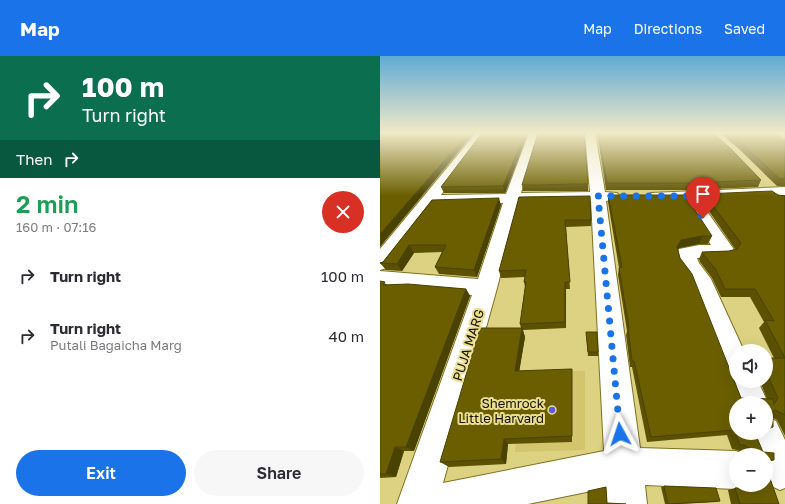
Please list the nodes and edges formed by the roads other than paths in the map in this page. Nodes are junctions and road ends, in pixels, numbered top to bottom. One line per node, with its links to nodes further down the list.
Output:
1 (464, 154): 11 (street)
2 (527, 154): 10 (street, PUJA MARG)
3 (593, 154): 6 (street)
4 (761, 180): 5 (street)
5 (778, 191): 9 (street); 12 (street)
6 (598, 196): 7 (street); 10 (street); 18 (street)
7 (628, 196)
8 (644, 196): 9 (street)
9 (689, 196): 16 (street)
10 (512, 198): 11 (street); 15 (street, PUJA MARG)
11 (430, 200): 13 (street)
12 (785, 204)
13 (380, 263)
14 (380, 279): 15 (street)
15 (486, 288): 21 (street, PUJA MARG)
16 (729, 349)
17 (766, 440): 20 (street)
18 (623, 466): 19 (street); 22 (street); 23 (street)
19 (729, 470)
20 (777, 471)
21 (417, 504)
22 (439, 504)
23 (627, 504)

